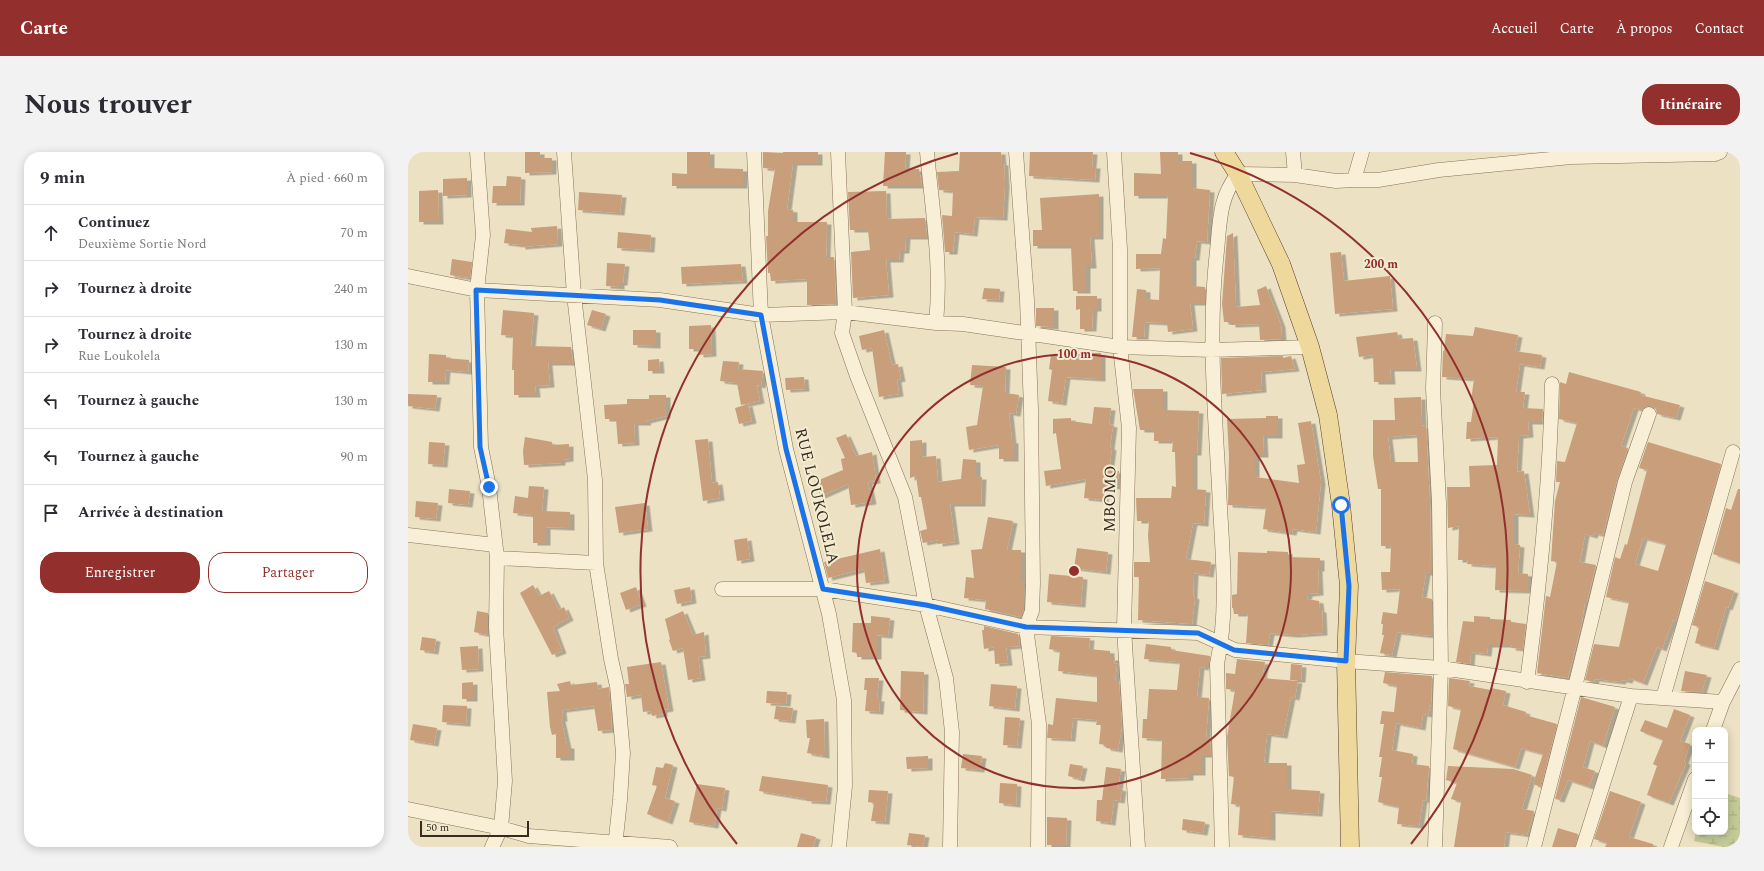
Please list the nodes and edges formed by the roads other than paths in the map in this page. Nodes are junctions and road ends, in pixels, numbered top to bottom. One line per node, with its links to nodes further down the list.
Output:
1 (477, 152): 16 (street)
2 (564, 152): 17 (street)
3 (754, 152): 19 (street, RUE LOUKOLELA)
4 (838, 152): 18 (street)
5 (926, 152): 20 (street)
6 (1016, 152): 22 (street)
7 (1114, 152): 23 (street, MBOMO)
8 (1224, 152): 12 (main road)
9 (1293, 152): 13 (street)
10 (1362, 152): 14 (street)
11 (1720, 152): 14 (street)
12 (1238, 174): 13 (street); 24 (main road); 25 (street)
13 (1295, 175): 14 (street)
14 (1354, 180)
15 (408, 276): 16 (street)
16 (476, 290): 17 (street); 30 (street)
17 (574, 295): 19 (street); 31 (street)
18 (846, 312): 19 (street); 20 (street); 34 (street)
19 (761, 315): 33 (street, RUE LOUKOLELA)
20 (936, 323): 22 (street)
21 (1435, 323): 39 (street)
22 (1029, 335): 23 (street); 35 (street)
23 (1120, 347): 25 (street); 36 (street, MBOMO)
24 (1310, 347): 25 (street); 38 (main road)
25 (1212, 350): 37 (street)
26 (1552, 384): 41 (street)
27 (1649, 414): 42 (street)
28 (1733, 452): 44 (street)
29 (408, 535): 30 (street)
30 (496, 551): 31 (street); 49 (street)
31 (596, 563): 51 (street)
32 (722, 588): 33 (street)
33 (823, 589): 34 (street); 54 (street, RUE LOUKOLELA)
34 (926, 605): 35 (street); 55 (street)
35 (1026, 627): 36 (street); 56 (street)
36 (1124, 629): 37 (street); 57 (street, MBOMO)
37 (1222, 644): 38 (street); 58 (street)
38 (1346, 661): 39 (street); 59 (main road)
39 (1441, 668): 41 (street); 60 (street)
40 (1740, 669): 45 (street)
41 (1527, 682): 42 (street)
42 (1575, 687): 43 (street); 61 (street)
43 (1631, 696): 44 (street); 62 (street)
44 (1663, 698): 45 (street)
45 (1723, 702): 46 (street)
46 (1714, 727)
47 (1692, 788): 63 (street)
48 (408, 809): 49 (street)
49 (501, 828): 50 (street); 52 (street)
50 (529, 841): 51 (street)
51 (615, 845): 53 (street)
52 (492, 847)
53 (670, 847)
54 (839, 847)
55 (950, 847)
56 (1038, 847)
57 (1138, 847)
58 (1222, 847)
59 (1350, 847)
60 (1435, 847)
61 (1534, 847)
62 (1583, 847)
63 (1671, 847)

